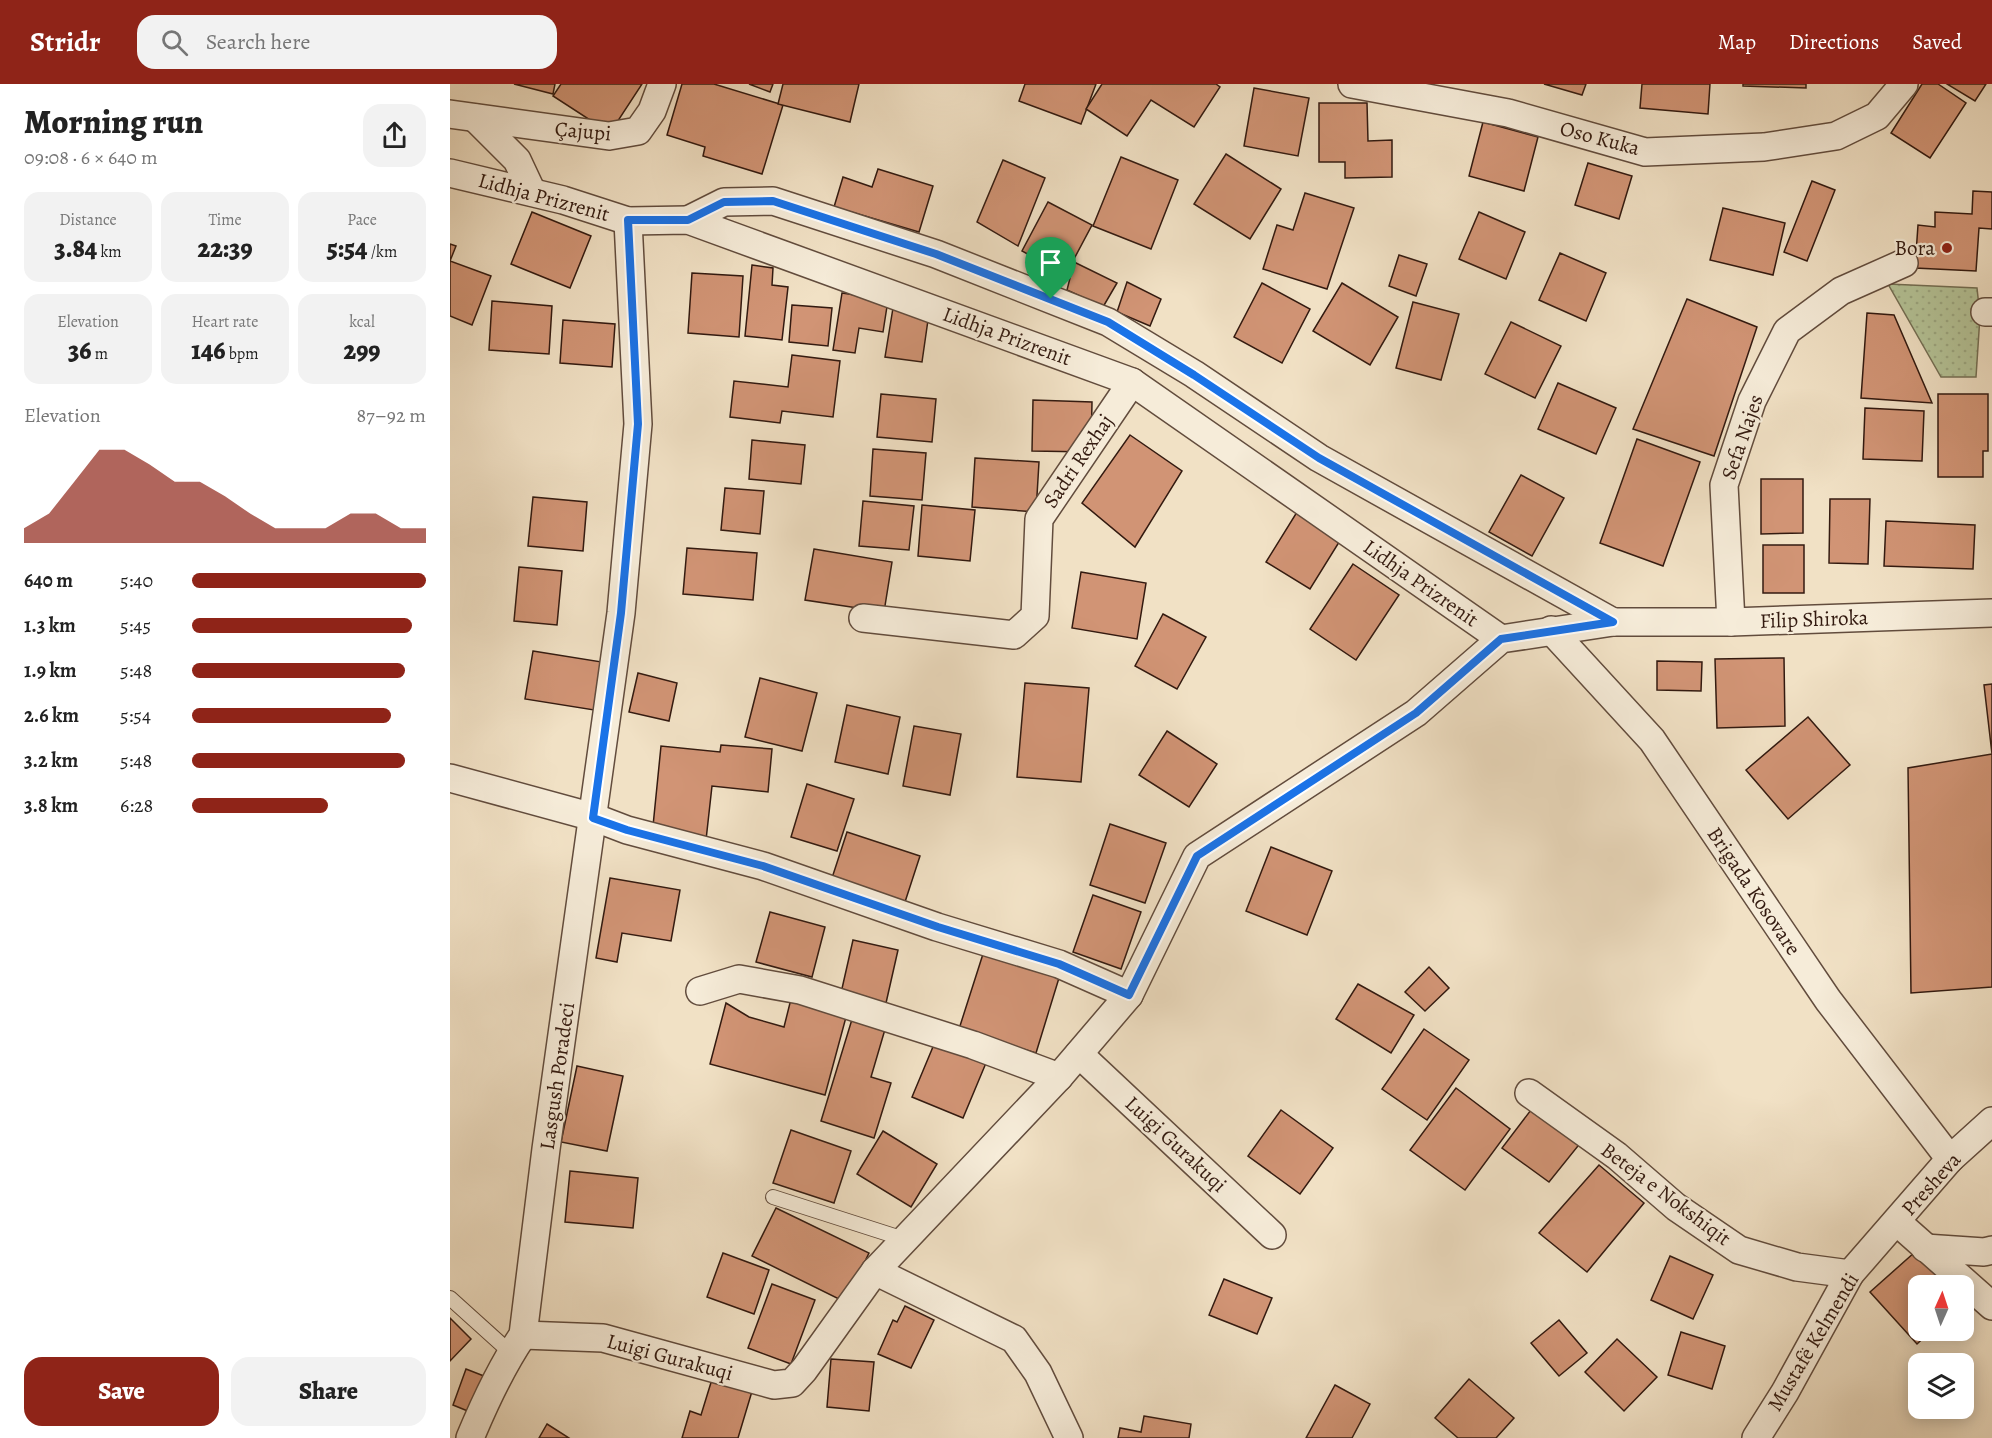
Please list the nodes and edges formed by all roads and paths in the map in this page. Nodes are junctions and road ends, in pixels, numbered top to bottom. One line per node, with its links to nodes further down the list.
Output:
1 (663, 84): 4 (street, Çajupi)
2 (1352, 84): 3 (street, Oso Kuka)
3 (1904, 84)
4 (463, 116): 6 (street, Çajupi)
5 (450, 173): 6 (street, Lidhja Prizrenit)
6 (532, 192): 7 (street, Lidhja Prizrenit)
7 (628, 220): 8 (street, Lidhja Prizrenit); 18 (street, Lasgush Poradeci)
8 (688, 220): 10 (street, Lidhja Prizrenit); 13 (street)
9 (1904, 263): 14 (street, Sefa Najes)
10 (1132, 382): 12 (street, Sadri Rexhaj); 16 (street, Lidhja Prizrenit)
11 (1992, 613): 14 (street, Filip Shiroka)
12 (863, 618)
13 (1624, 621): 14 (street, Filip Shiroka); 15 (street)
14 (1731, 622)
15 (1551, 630): 16 (street); 25 (street, Brigada Kosovare)
16 (1501, 639): 20 (street, Luigi Gurakuqi)
17 (450, 778): 18 (street)
18 (593, 818): 20 (street); 36 (street, Lasgush Poradeci)
19 (700, 991): 22 (street)
20 (1129, 995): 21 (street, Luigi Gurakuqi)
21 (1079, 1054): 22 (street, Luigi Gurakuqi); 28 (street, Luigi Gurakuqi)
22 (1059, 1077): 29 (street, Luigi Gurakuqi)
23 (1529, 1093): 33 (street, Beteja e Nokshiqit)
24 (1992, 1121): 25 (street, Presheva)
25 (1950, 1159): 27 (street, Presheva)
26 (773, 1197): 29 (lane)
27 (1897, 1222): 30 (street); 33 (street, Mustafë Kelmendi)
28 (1272, 1235)
29 (904, 1239): 32 (street, Luigi Gurakuqi)
30 (1925, 1248): 31 (street); 35 (street)
31 (1992, 1250)
32 (875, 1272): 36 (street, Luigi Gurakuqi); 38 (street)
33 (1850, 1274): 39 (street, Mustafë Kelmendi)
34 (450, 1298): 36 (lane)
35 (1992, 1306)
36 (517, 1344): 37 (street)
37 (470, 1438)
38 (1069, 1438)
39 (1756, 1438)

